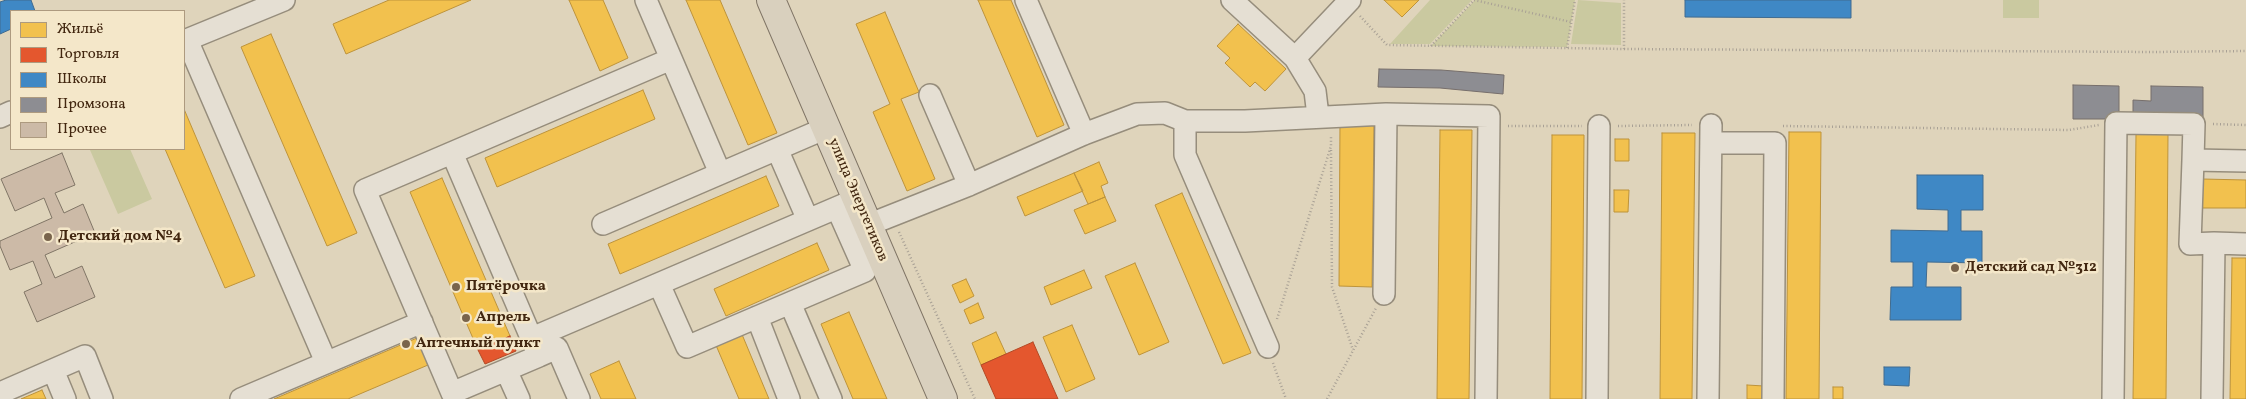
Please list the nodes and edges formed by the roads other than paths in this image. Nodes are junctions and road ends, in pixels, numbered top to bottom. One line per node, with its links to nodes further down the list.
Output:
1 (284, 0): 7 (street)
2 (646, 0): 9 (street)
3 (771, 0): 15 (main road, улица Энергетиков)
4 (1026, 0): 16 (street)
5 (1232, 0): 8 (street)
6 (1349, 1): 8 (street)
7 (186, 41): 36 (street)
8 (1295, 58): 12 (street)
9 (671, 59): 18 (street); 21 (street)
10 (930, 94): 22 (street)
11 (1386, 114): 12 (street); 30 (street); 48 (street)
12 (1325, 116): 13 (street)
13 (1185, 121): 16 (street); 35 (street)
14 (1599, 126): 49 (street)
15 (826, 128): 17 (street); 23 (main road, улица Энергетиков)
16 (1084, 134): 22 (street)
17 (777, 149): 21 (street); 24 (street)
18 (452, 153): 33 (street); 34 (street)
19 (2193, 160): 20 (street); 27 (street); 52 (street)
20 (2246, 161)
21 (720, 173): 26 (street)
22 (969, 185): 25 (street)
23 (847, 203): 24 (street); 25 (main road, улица Энергетиков); 31 (street)
24 (808, 220): 29 (street)
25 (880, 220): 47 (main road, улица Энергетиков)
26 (603, 224)
27 (2214, 243): 28 (street); 53 (street)
28 (2246, 244)
29 (660, 284): 32 (street); 34 (street)
30 (1384, 294)
31 (790, 303): 32 (street); 46 (street)
32 (756, 318): 45 (street)
33 (422, 322): 36 (street); 38 (street)
34 (536, 347): 38 (street); 44 (street)
35 (1268, 347)
36 (326, 362): 42 (street)
37 (53, 370): 39 (street); 40 (street); 41 (street)
38 (506, 370): 43 (street)
39 (0, 393)
40 (65, 399)
41 (102, 399)
42 (241, 399)
43 (519, 399)
44 (579, 399)
45 (789, 399)
46 (831, 399)
47 (944, 399)
48 (1486, 399)
49 (1597, 399)
50 (1708, 399): 51 (street)
51 (1773, 399)
52 (2113, 399)
53 (2212, 399)

